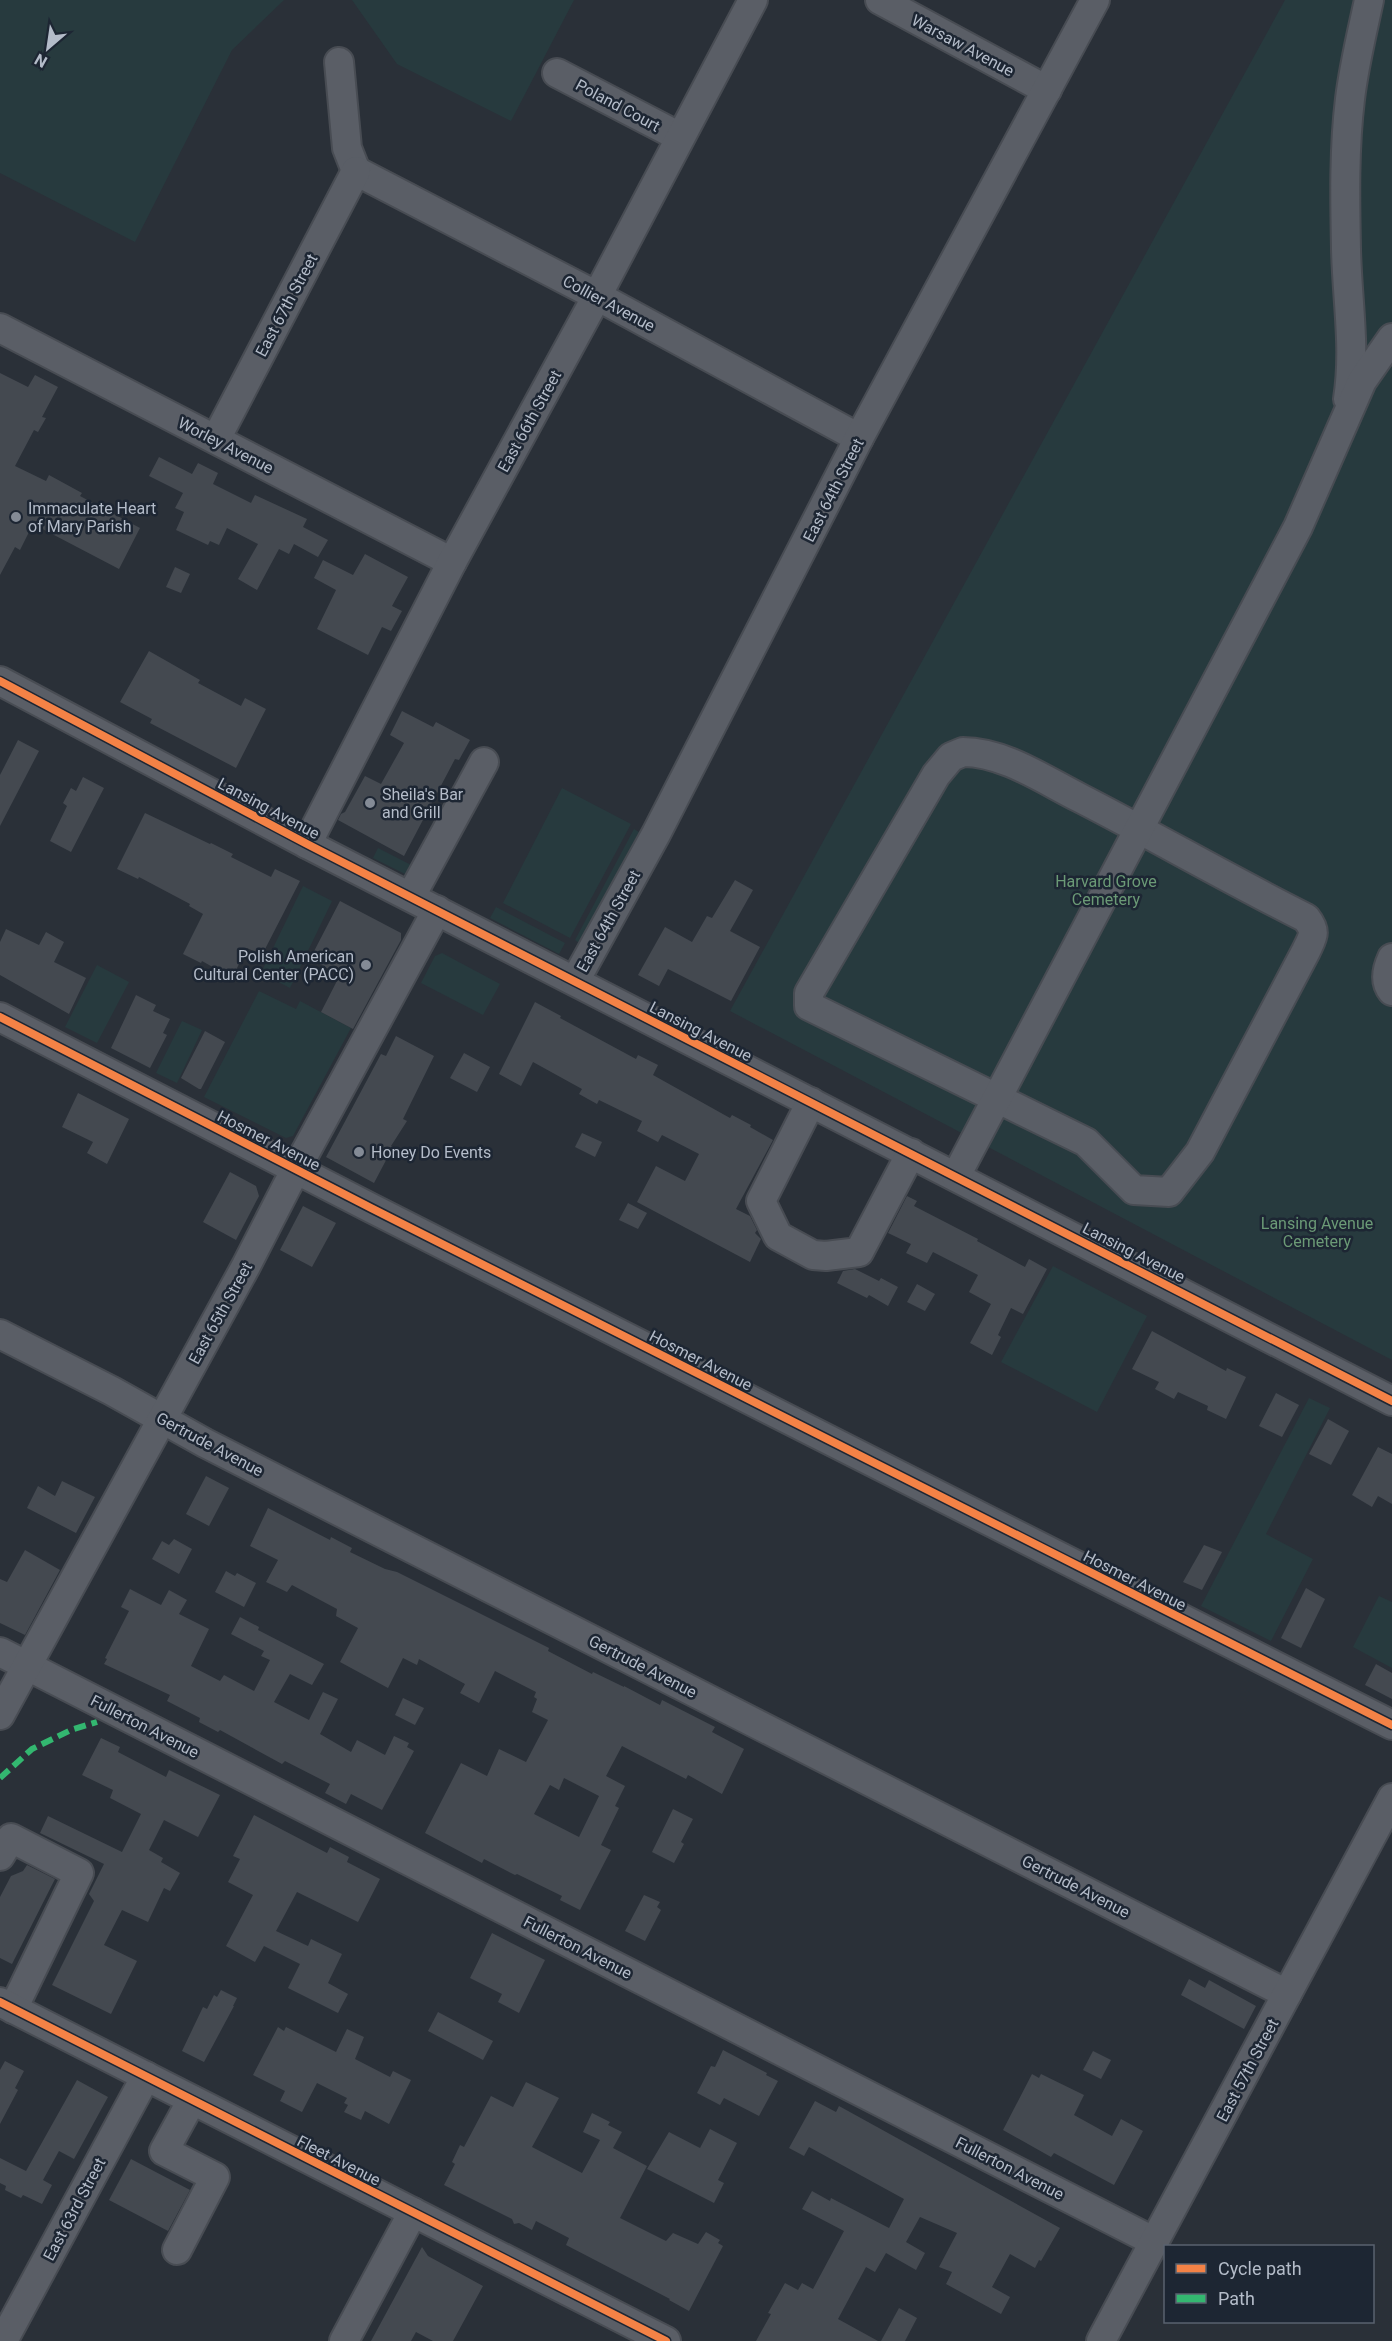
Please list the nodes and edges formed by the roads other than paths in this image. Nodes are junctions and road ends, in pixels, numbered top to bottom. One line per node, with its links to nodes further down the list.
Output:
1 (753, 0): 8 (street, East 66th Street)
2 (880, 0): 7 (street, Warsaw Avenue)
3 (1095, 0): 7 (street, East 64th Street)
4 (1369, 0): 13 (street)
5 (339, 62): 9 (street)
6 (557, 73): 8 (street, Poland Court)
7 (1047, 90): 14 (street, East 64th Street)
8 (680, 137): 10 (street, East 66th Street)
9 (356, 171): 10 (street, Collier Avenue); 15 (street, East 67th Street)
10 (597, 296): 14 (street, Collier Avenue); 16 (street, East 66th Street)
11 (0, 328): 15 (street, Worley Avenue)
12 (1392, 338): 13 (street)
13 (1345, 419): 19 (street)
14 (859, 438): 24 (street, East 64th Street)
15 (216, 439): 16 (street, Worley Avenue)
16 (452, 562): 20 (street, East 66th Street)
17 (0, 681): 20 (street, Lansing Avenue)
18 (484, 762): 21 (street)
19 (1140, 828): 27 (street); 27 (street); 27 (street)
20 (307, 844): 21 (street, Lansing Avenue)
21 (411, 896): 22 (street, Lansing Avenue)
22 (437, 910): 24 (street, Lansing Avenue); 30 (street, East 65th Street)
23 (1392, 958): 25 (street)
24 (574, 981): 28 (street, Lansing Avenue)
25 (1392, 992)
26 (0, 1017): 30 (street, Hosmer Avenue)
27 (996, 1097): 31 (street)
28 (811, 1102): 29 (street, Lansing Avenue); 29 (street)
29 (911, 1153): 31 (street, Lansing Avenue)
30 (297, 1169): 34 (street, East 65th Street); 38 (street, Hosmer Avenue)
31 (956, 1176): 33 (street, Lansing Avenue)
32 (0, 1334): 34 (street, Gertrude Avenue)
33 (1392, 1401)
34 (162, 1420): 36 (street, East 65th Street); 41 (street, Gertrude Avenue)
35 (0, 1652): 36 (street, Fullerton Avenue)
36 (26, 1666): 37 (street, East 65th Street); 46 (street, Fullerton Avenue)
37 (0, 1715)
38 (1392, 1725)
39 (1392, 1798): 41 (street, East 57th Street)
40 (0, 1856): 42 (street)
41 (1287, 1994): 46 (street, East 57th Street)
42 (7, 2005): 43 (street, Fleet Avenue)
43 (146, 2076): 44 (street, Fleet Avenue); 48 (street, East 63rd Street)
44 (192, 2100): 45 (street, Fleet Avenue); 47 (street)
45 (413, 2212): 49 (street); 50 (street, Fleet Avenue)
46 (1155, 2242): 51 (street, East 57th Street)
47 (177, 2250)
48 (3, 2341)
49 (344, 2341)
50 (666, 2341)
51 (1101, 2341)

